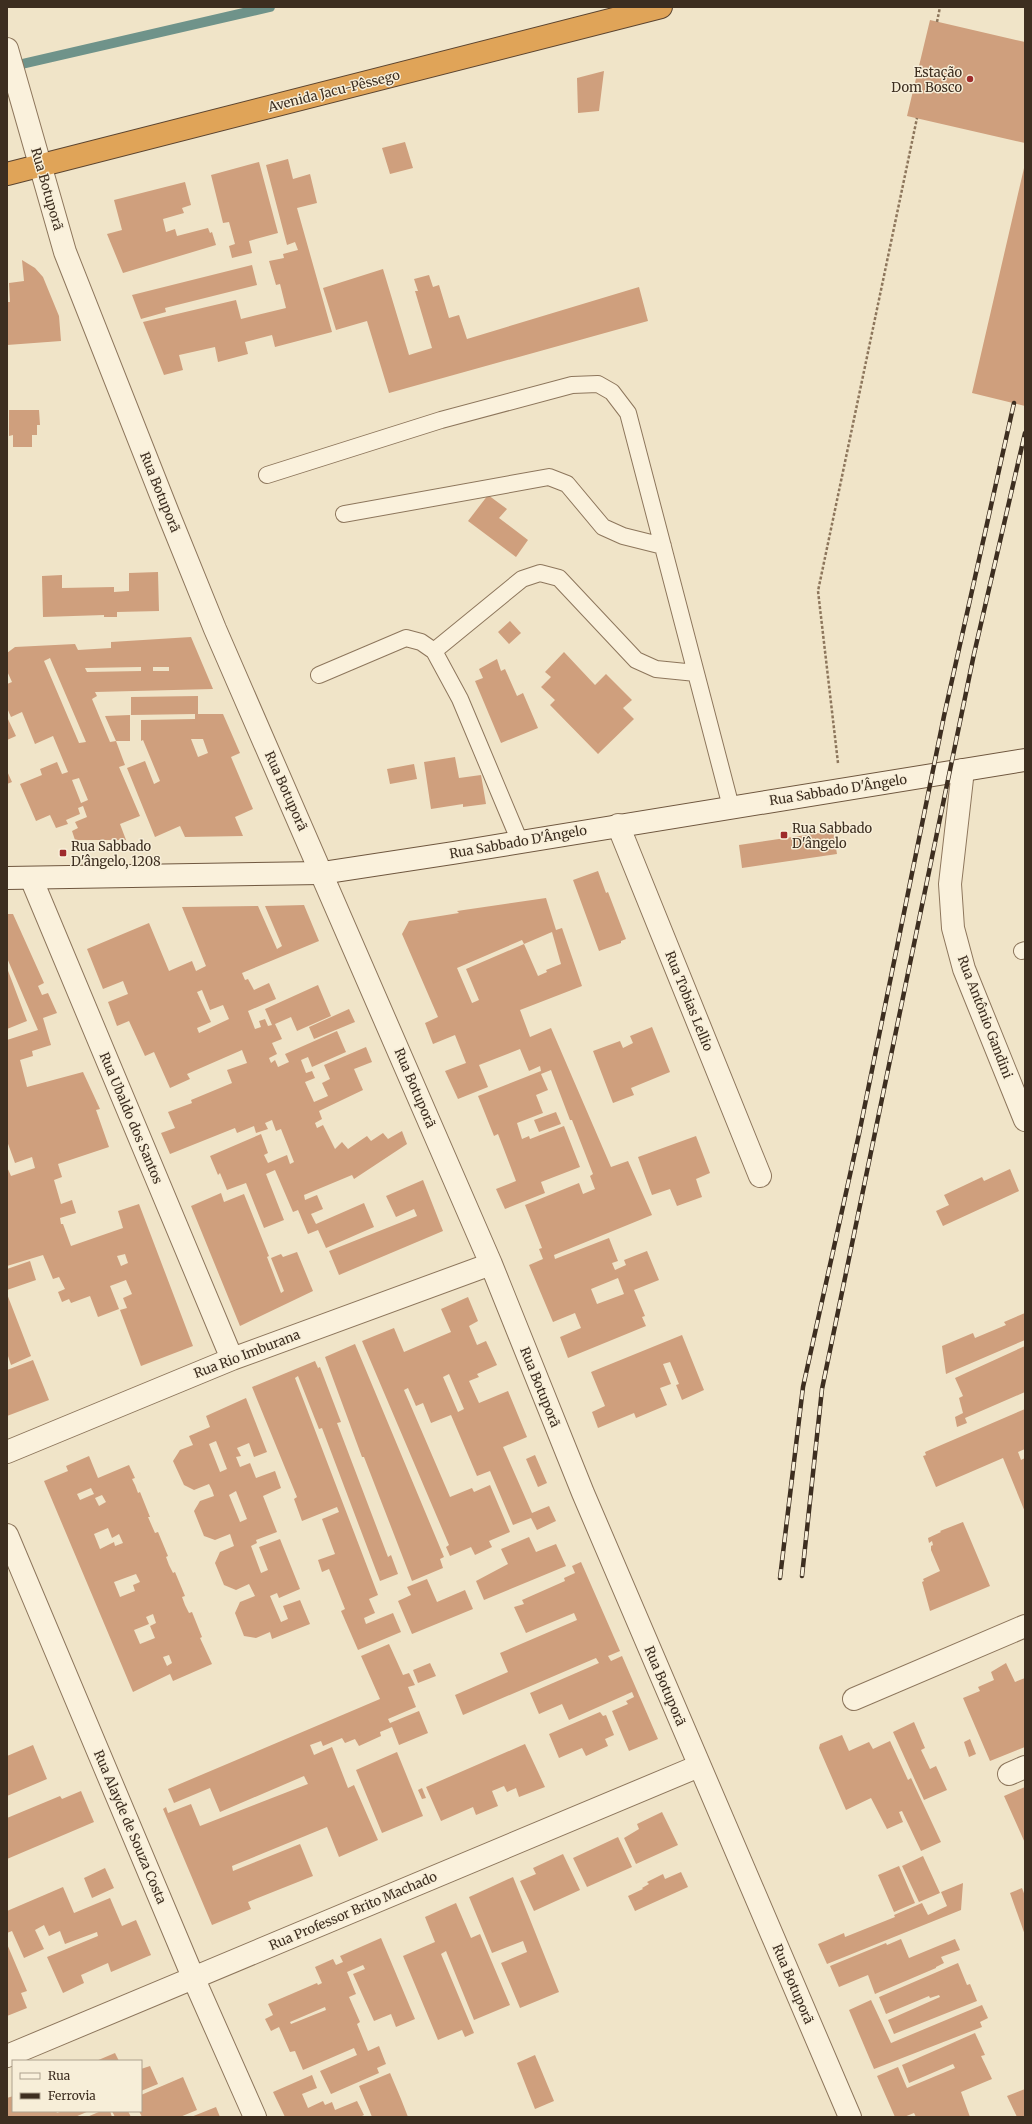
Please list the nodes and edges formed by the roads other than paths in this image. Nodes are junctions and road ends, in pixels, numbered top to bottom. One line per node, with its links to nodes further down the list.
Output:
1 (661, 7): 3 (highway, Avenida Jacu-Pêssego)
2 (7, 49): 3 (street, Rua Botuporã)
3 (41, 165): 4 (highway, Avenida Jacu-Pêssego); 16 (street, Rua Botuporã)
4 (7, 174)
5 (267, 475): 7 (lane)
6 (344, 514): 7 (lane)
7 (663, 546): 9 (lane)
8 (434, 651): 9 (lane); 10 (lane); 15 (lane)
9 (696, 673): 13 (lane)
10 (319, 675)
11 (1025, 760): 12 (street, Rua Sabbado D'Ângelo)
12 (963, 770): 13 (street, Rua Sabbado D'Ângelo); 19 (street, Rua Antônio Gandini)
13 (731, 807): 14 (street, Rua Sabbado D'Ângelo)
14 (618, 825): 15 (street, Rua Sabbado D'Ângelo); 20 (street, Rua Tobias Lellio)
15 (520, 842): 16 (street, Rua Sabbado D'Ângelo)
16 (322, 873): 18 (street, Rua Sabbado D'Ângelo); 21 (street, Rua Botuporã)
17 (7, 878): 18 (street, Rua Sabbado D'Ângelo)
18 (31, 878): 22 (street, Rua Ubaldo dos Santos)
19 (1025, 1120)
20 (760, 1176)
21 (491, 1264): 22 (street, Rua Rio Imburana); 27 (street, Rua Botuporã)
22 (232, 1359): 23 (street, Rua Rio Imburana)
23 (7, 1452)
24 (7, 1535): 28 (street, Rua Alayde de Souza Costa)
25 (1025, 1626): 26 (street)
26 (854, 1699)
27 (699, 1766): 28 (street, Rua Professor Brito Machado); 31 (street, Rua Botuporã)
28 (193, 1977): 29 (street, Rua Professor Brito Machado); 30 (street, Rua Alayde de Souza Costa)
29 (7, 2056)
30 (255, 2117)
31 (850, 2117)

